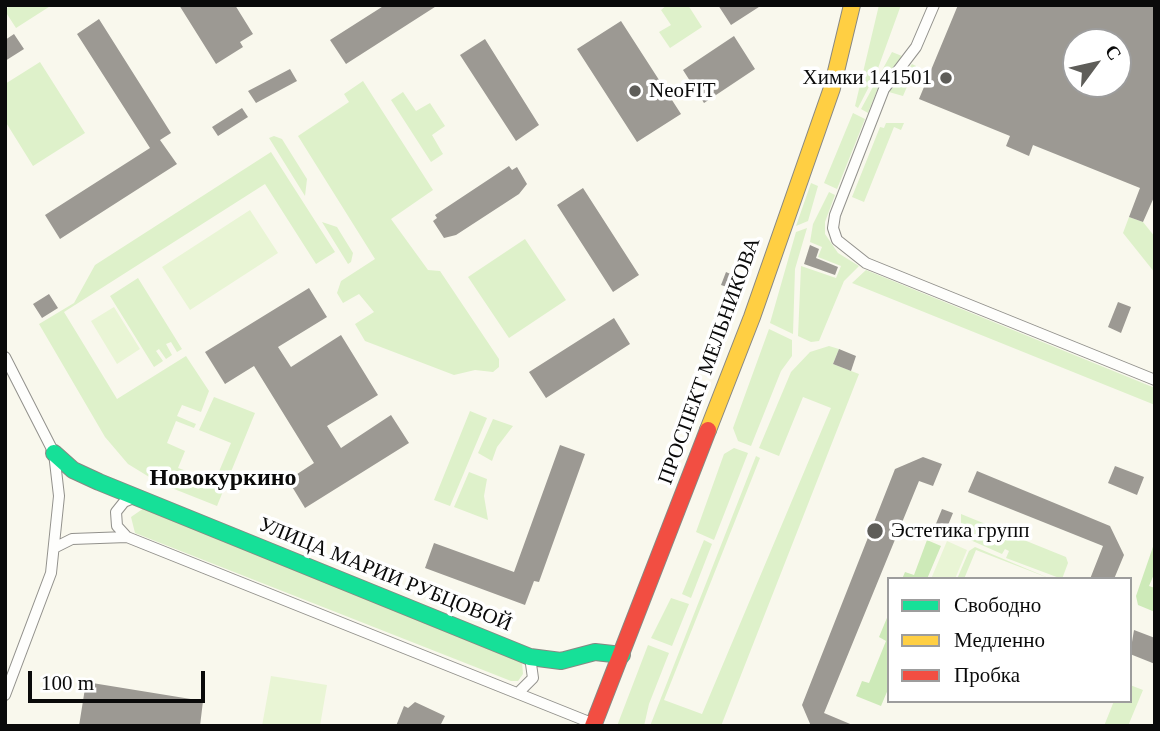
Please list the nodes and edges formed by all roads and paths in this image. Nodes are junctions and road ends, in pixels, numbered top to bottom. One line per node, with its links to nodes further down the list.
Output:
1 (852, 5): 9 (street, ПРОСПЕКТ МЕЛЬНИКОВА)
2 (934, 5): 4 (street)
3 (5, 357): 5 (street)
4 (1155, 380)
5 (54, 453): 6 (street, УЛИЦА МАРИИ РУБЦОВОЙ); 8 (street)
6 (136, 497): 7 (street); 10 (street, УЛИЦА МАРИИ РУБЦОВОЙ)
7 (127, 537): 8 (street); 11 (street)
8 (56, 547): 12 (street)
9 (622, 655): 10 (street, УЛИЦА МАРИИ РУБЦОВОЙ); 13 (street, ПРОСПЕКТ МЕЛЬНИКОВА)
10 (530, 657): 11 (street)
11 (518, 693): 13 (street)
12 (5, 695)
13 (594, 725)

